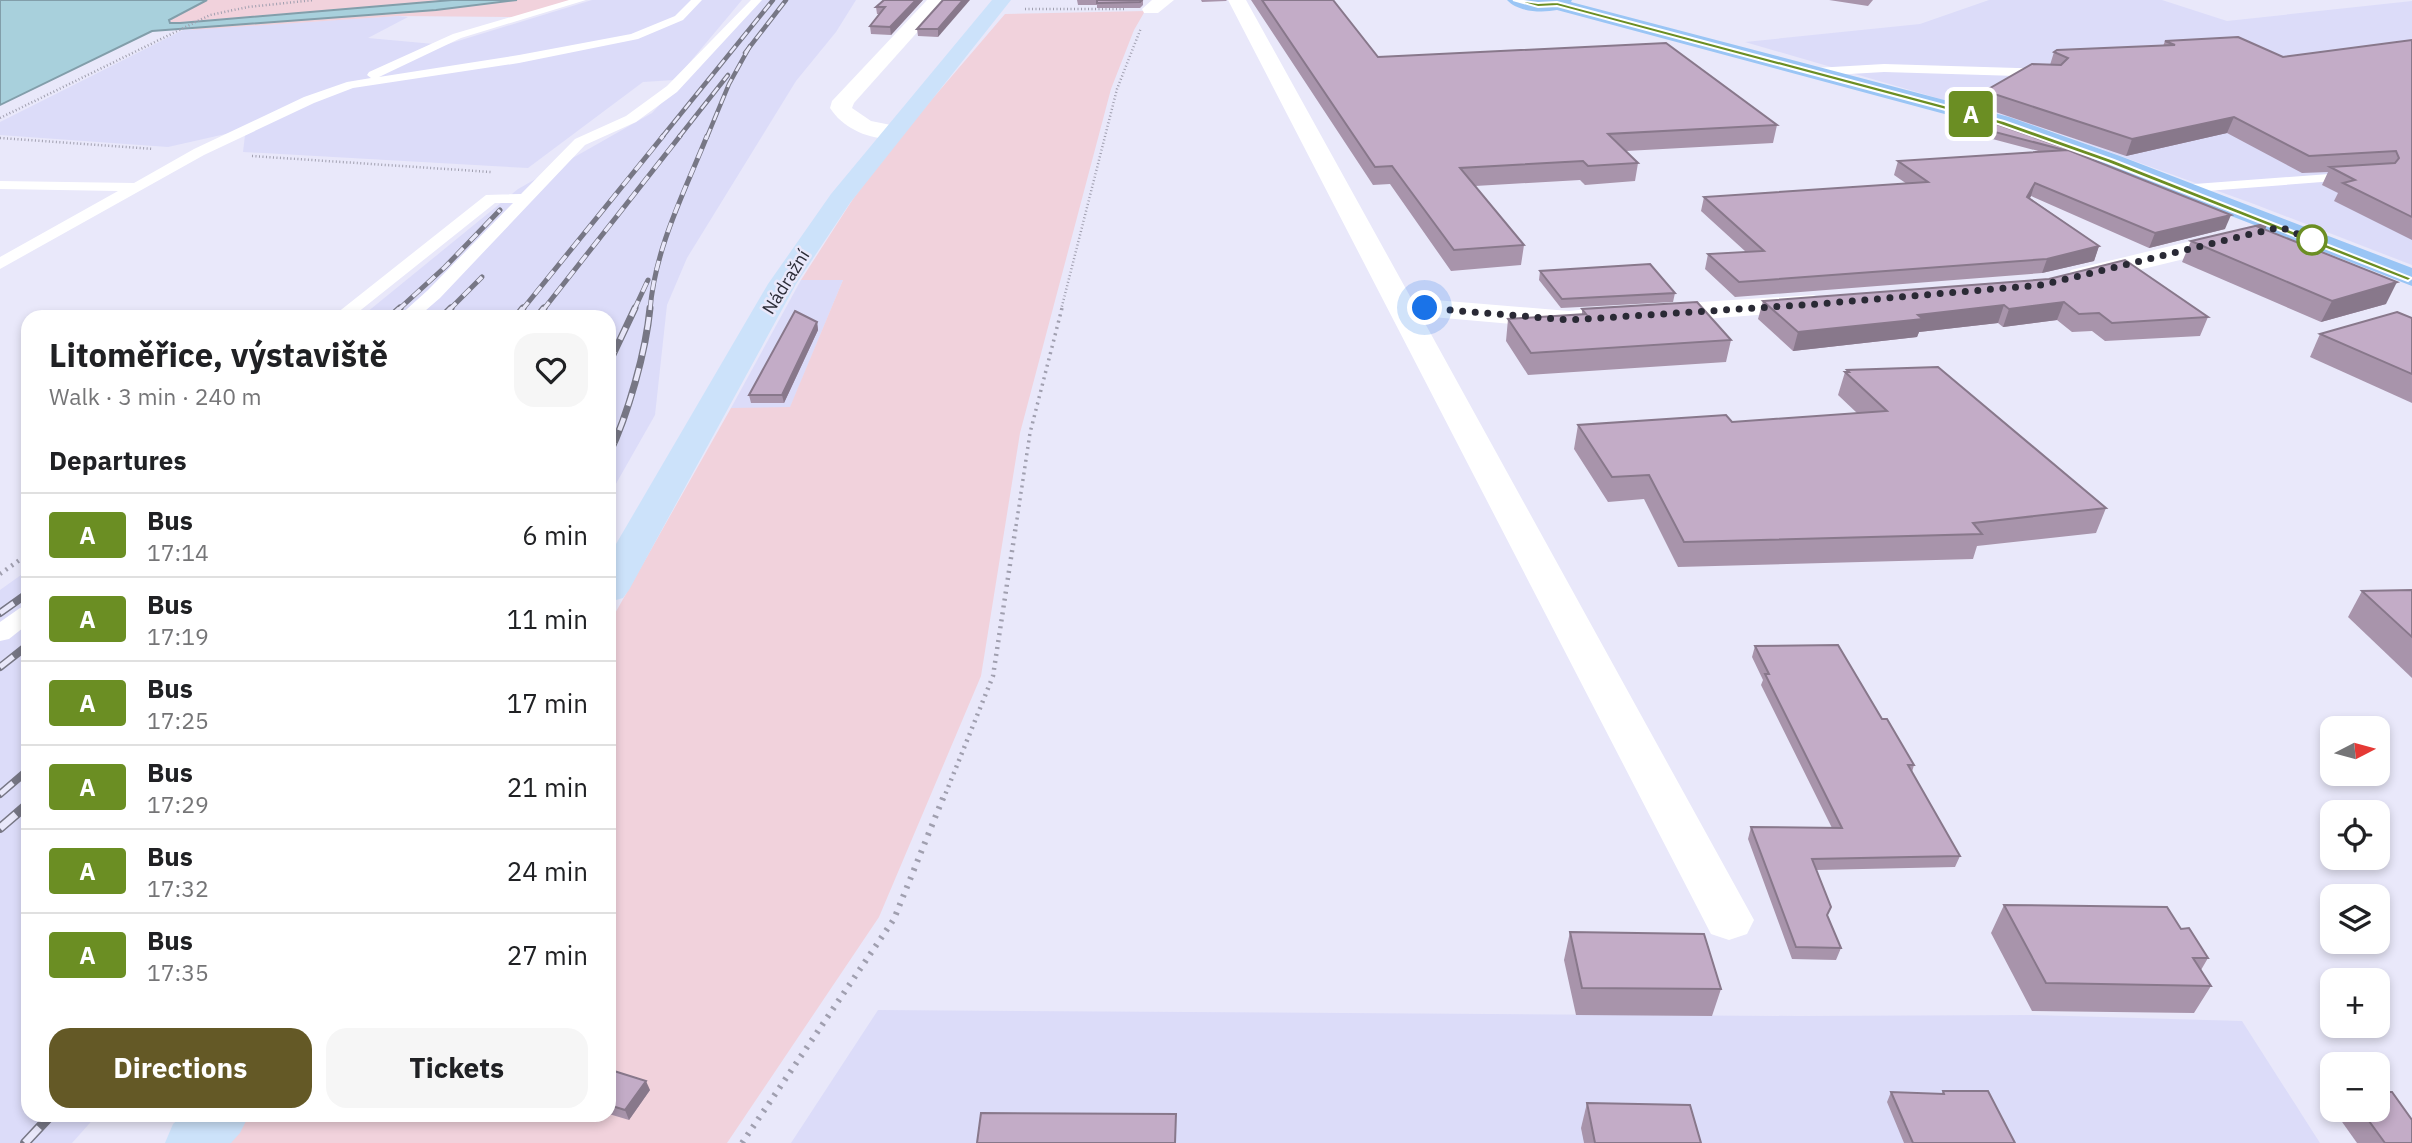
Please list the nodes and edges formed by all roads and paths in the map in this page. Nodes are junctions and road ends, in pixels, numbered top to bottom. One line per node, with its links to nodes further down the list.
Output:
1 (314, 0): 8 (path)
2 (581, 0): 14 (lane)
3 (697, 0): 14 (lane)
4 (757, 0): 24 (lane)
5 (937, 0): 16 (street)
6 (1237, 0): 30 (street)
7 (1516, 0): 9 (main road)
8 (273, 2): 15 (path)
9 (1560, 2): 12 (main road)
10 (999, 5): 11 (path); 16 (main road, Nádražní)
11 (1158, 5): 41 (path)
12 (1815, 72): 13 (lane); 22 (main road)
13 (2054, 74)
14 (351, 85): 18 (lane)
15 (0, 118)
16 (893, 131): 35 (main road, Nádražní)
17 (0, 138): 18 (path)
18 (199, 152): 21 (lane); 23 (path)
19 (2368, 175): 22 (lane)
20 (0, 185): 21 (lane)
21 (138, 187): 26 (lane)
22 (2181, 189): 25 (main road)
23 (491, 198): 24 (lane); 31 (lane)
24 (525, 199): 32 (lane)
25 (2280, 227): 27 (main road); 28 (street)
26 (0, 264)
27 (2412, 278)
28 (2056, 282)
29 (1827, 303): 30 (street)
30 (1401, 306): 38 (street)
31 (350, 310)
32 (415, 310)
33 (21, 559): 34 (path)
34 (0, 574)
35 (616, 578)
36 (21, 618): 37 (lane)
37 (0, 634)
38 (1729, 919)
39 (214, 1122): 40 (main road)
40 (194, 1143)
41 (742, 1143)

